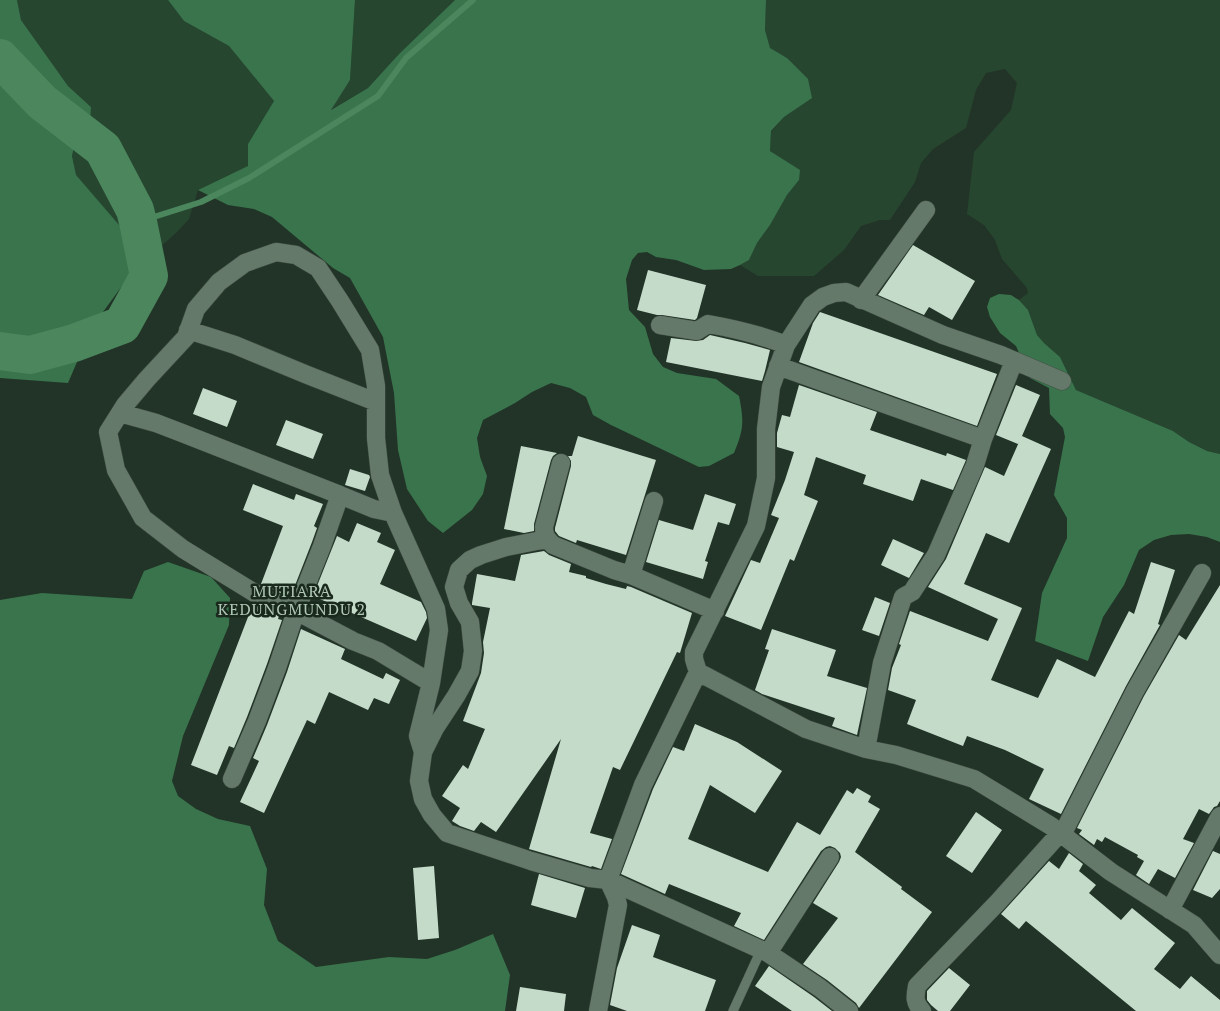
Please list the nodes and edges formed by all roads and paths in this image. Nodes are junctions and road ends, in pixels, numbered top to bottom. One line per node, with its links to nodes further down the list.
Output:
1 (926, 210): 2 (street)
2 (862, 300): 5 (street); 6 (street)
3 (660, 324): 5 (street)
4 (188, 330): 9 (street); 9 (street); 10 (street)
5 (786, 344): 7 (street)
6 (1014, 361): 8 (street); 11 (street)
7 (778, 366): 11 (street); 20 (street)
8 (1062, 381)
9 (376, 402): 15 (street)
10 (120, 413): 13 (street); 19 (street)
11 (983, 439): 23 (street)
12 (561, 463): 16 (street)
13 (340, 495): 15 (street); 19 (street)
14 (654, 501): 18 (street)
15 (393, 513): 22 (street)
16 (547, 539): 18 (street); 24 (street)
17 (1202, 574): 27 (street)
18 (631, 575): 20 (street)
19 (296, 611): 22 (street); 25 (street)
20 (714, 611): 21 (street)
21 (698, 672): 23 (street); 29 (street)
22 (431, 683): 24 (street)
23 (866, 749): 27 (street)
24 (422, 752): 29 (street)
25 (232, 778)
26 (1220, 816): 30 (street)
27 (1061, 834): 30 (street); 36 (street)
28 (830, 857): 31 (street)
29 (608, 880): 31 (street); 33 (street)
30 (1170, 910): 32 (street)
31 (764, 951): 34 (lane); 35 (street)
32 (1220, 955)
33 (598, 1011)
34 (733, 1011)
35 (849, 1011)
36 (922, 1011)

